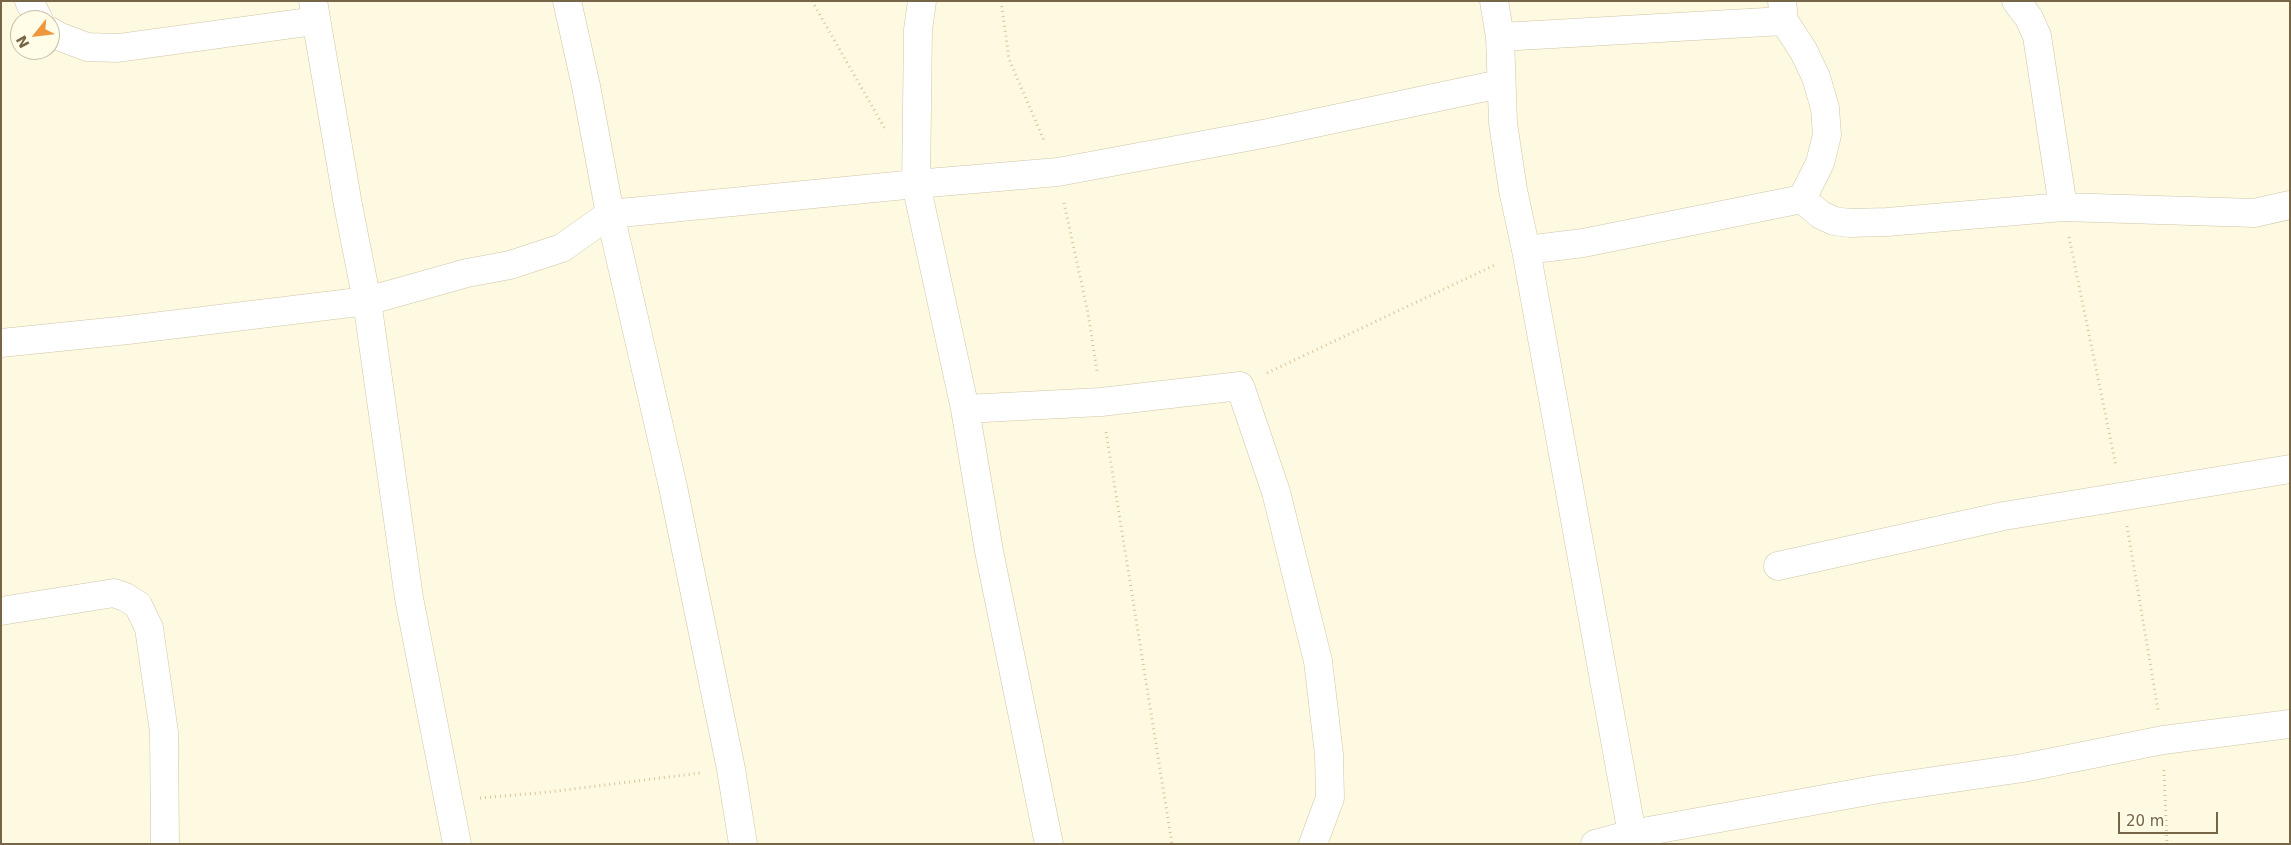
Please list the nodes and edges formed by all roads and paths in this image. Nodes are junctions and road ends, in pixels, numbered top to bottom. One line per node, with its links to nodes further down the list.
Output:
1 (567, 1): 16 (street)
2 (812, 1): 11 (path)
3 (922, 1): 12 (street)
4 (1494, 1): 9 (street)
5 (2016, 1): 15 (street)
6 (314, 11): 8 (street); 18 (street)
7 (1783, 11): 9 (street); 13 (street)
8 (60, 37)
9 (1500, 37): 10 (street)
10 (1500, 84): 12 (street); 17 (street)
11 (888, 134)
12 (916, 184): 16 (street); 21 (street)
13 (1802, 199): 15 (street); 17 (street)
14 (2290, 205): 15 (street)
15 (2062, 207)
16 (610, 214): 18 (street); 26 (street)
17 (1526, 250): 20 (path); 28 (street)
18 (367, 301): 19 (street); 27 (street)
19 (1, 343)
20 (1240, 386): 21 (street); 33 (street)
21 (965, 409): 32 (street)
22 (2290, 470): 23 (street)
23 (1778, 566)
24 (1, 611): 29 (street)
25 (2290, 724): 28 (street)
26 (730, 769): 27 (path); 31 (street)
27 (449, 801): 30 (street)
28 (1632, 834): 34 (street)
29 (165, 844)
30 (457, 844)
31 (744, 844)
32 (1049, 844)
33 (1313, 844)
34 (1596, 844)

